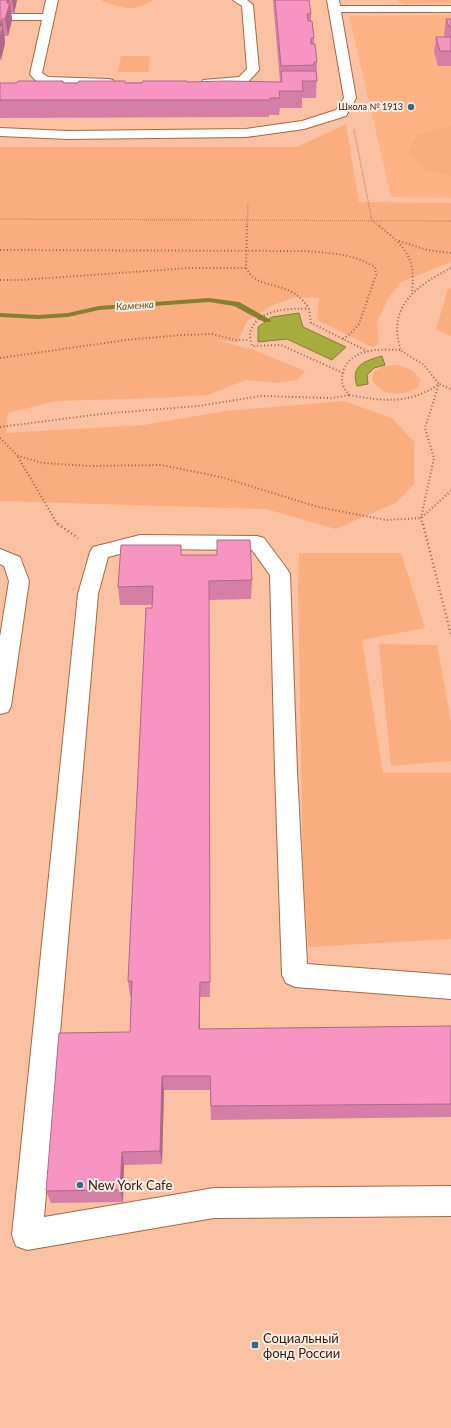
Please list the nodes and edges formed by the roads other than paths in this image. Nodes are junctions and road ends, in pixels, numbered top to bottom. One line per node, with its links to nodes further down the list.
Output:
1 (52, 0): 6 (lane)
2 (239, 0): 8 (lane)
3 (334, 4): 4 (lane); 9 (lane)
4 (451, 9)
5 (9, 17): 6 (lane)
6 (48, 17): 7 (lane)
7 (120, 83)
8 (196, 83)
9 (0, 132)
10 (0, 556): 11 (lane)
11 (0, 706)
12 (451, 987): 13 (lane)
13 (451, 1200)

